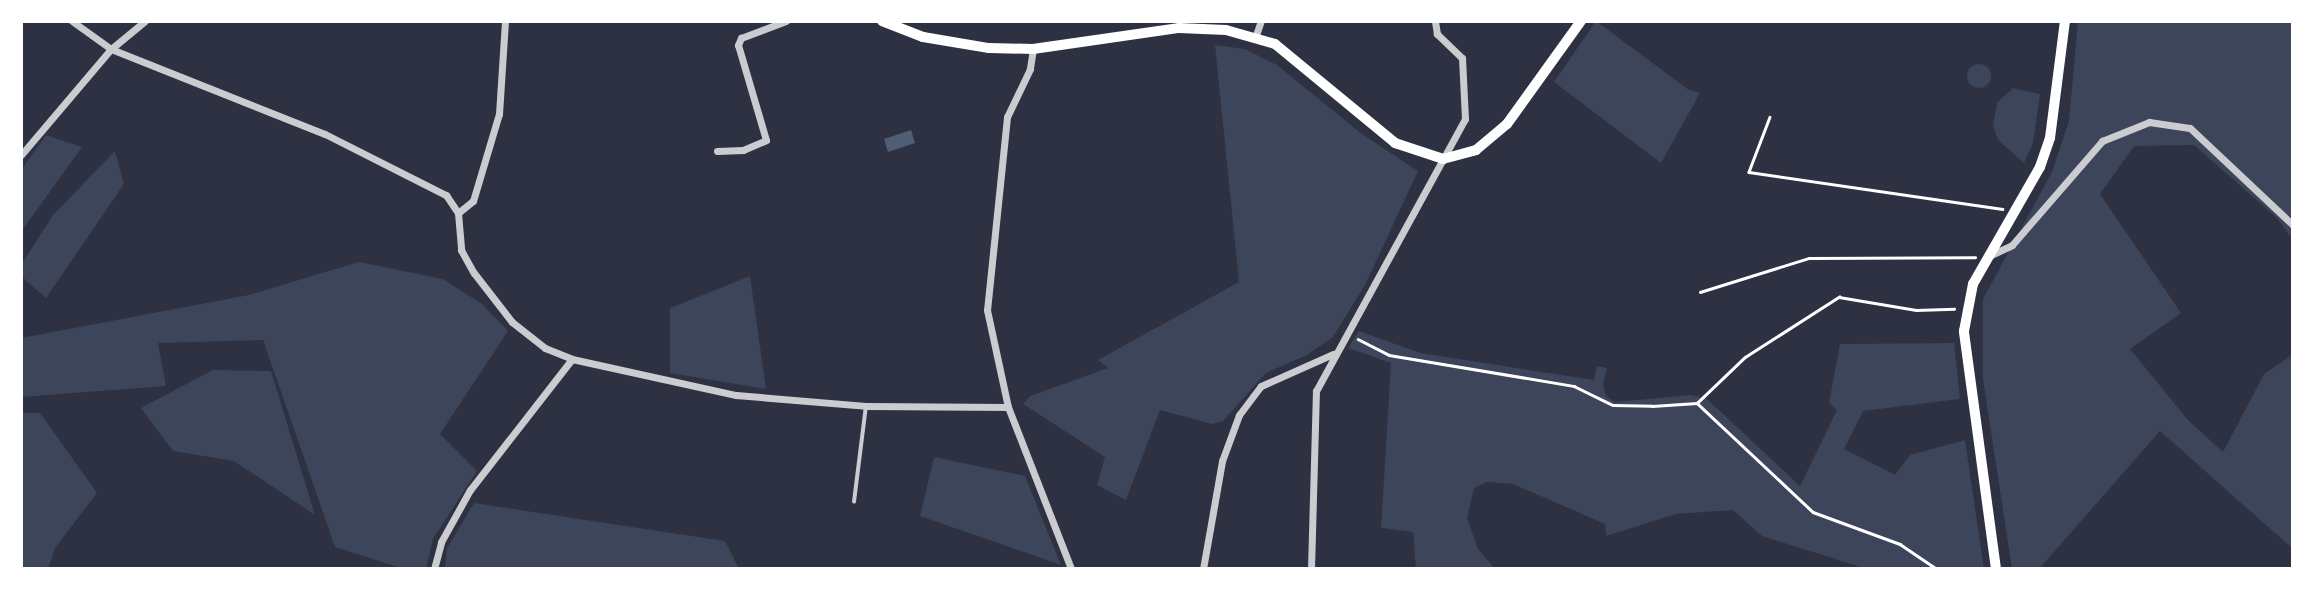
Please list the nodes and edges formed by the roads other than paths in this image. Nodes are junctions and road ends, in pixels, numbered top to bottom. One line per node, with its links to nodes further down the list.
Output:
1 (72, 21): 12 (street)
2 (145, 21): 12 (street)
3 (505, 21): 16 (street)
4 (786, 21): 13 (street)
5 (883, 21): 11 (main road)
6 (1261, 21): 10 (street)
7 (1435, 21): 15 (street)
8 (1581, 21): 15 (main road)
9 (2065, 21): 18 (main road)
10 (1255, 38): 11 (main road); 15 (main road)
11 (1033, 48): 22 (street)
12 (111, 50): 14 (street); 16 (street)
13 (717, 151)
14 (21, 155)
15 (1443, 159): 19 (street)
16 (458, 213): 20 (street)
17 (2293, 225): 18 (street)
18 (1986, 257): 28 (main road)
19 (1333, 354): 26 (street); 27 (street)
20 (572, 359): 21 (street); 24 (street)
21 (866, 406): 22 (street); 23 (lane)
22 (1008, 407): 25 (street)
23 (854, 502)
24 (435, 569)
25 (1071, 569)
26 (1203, 569)
27 (1311, 569)
28 (1996, 569)

